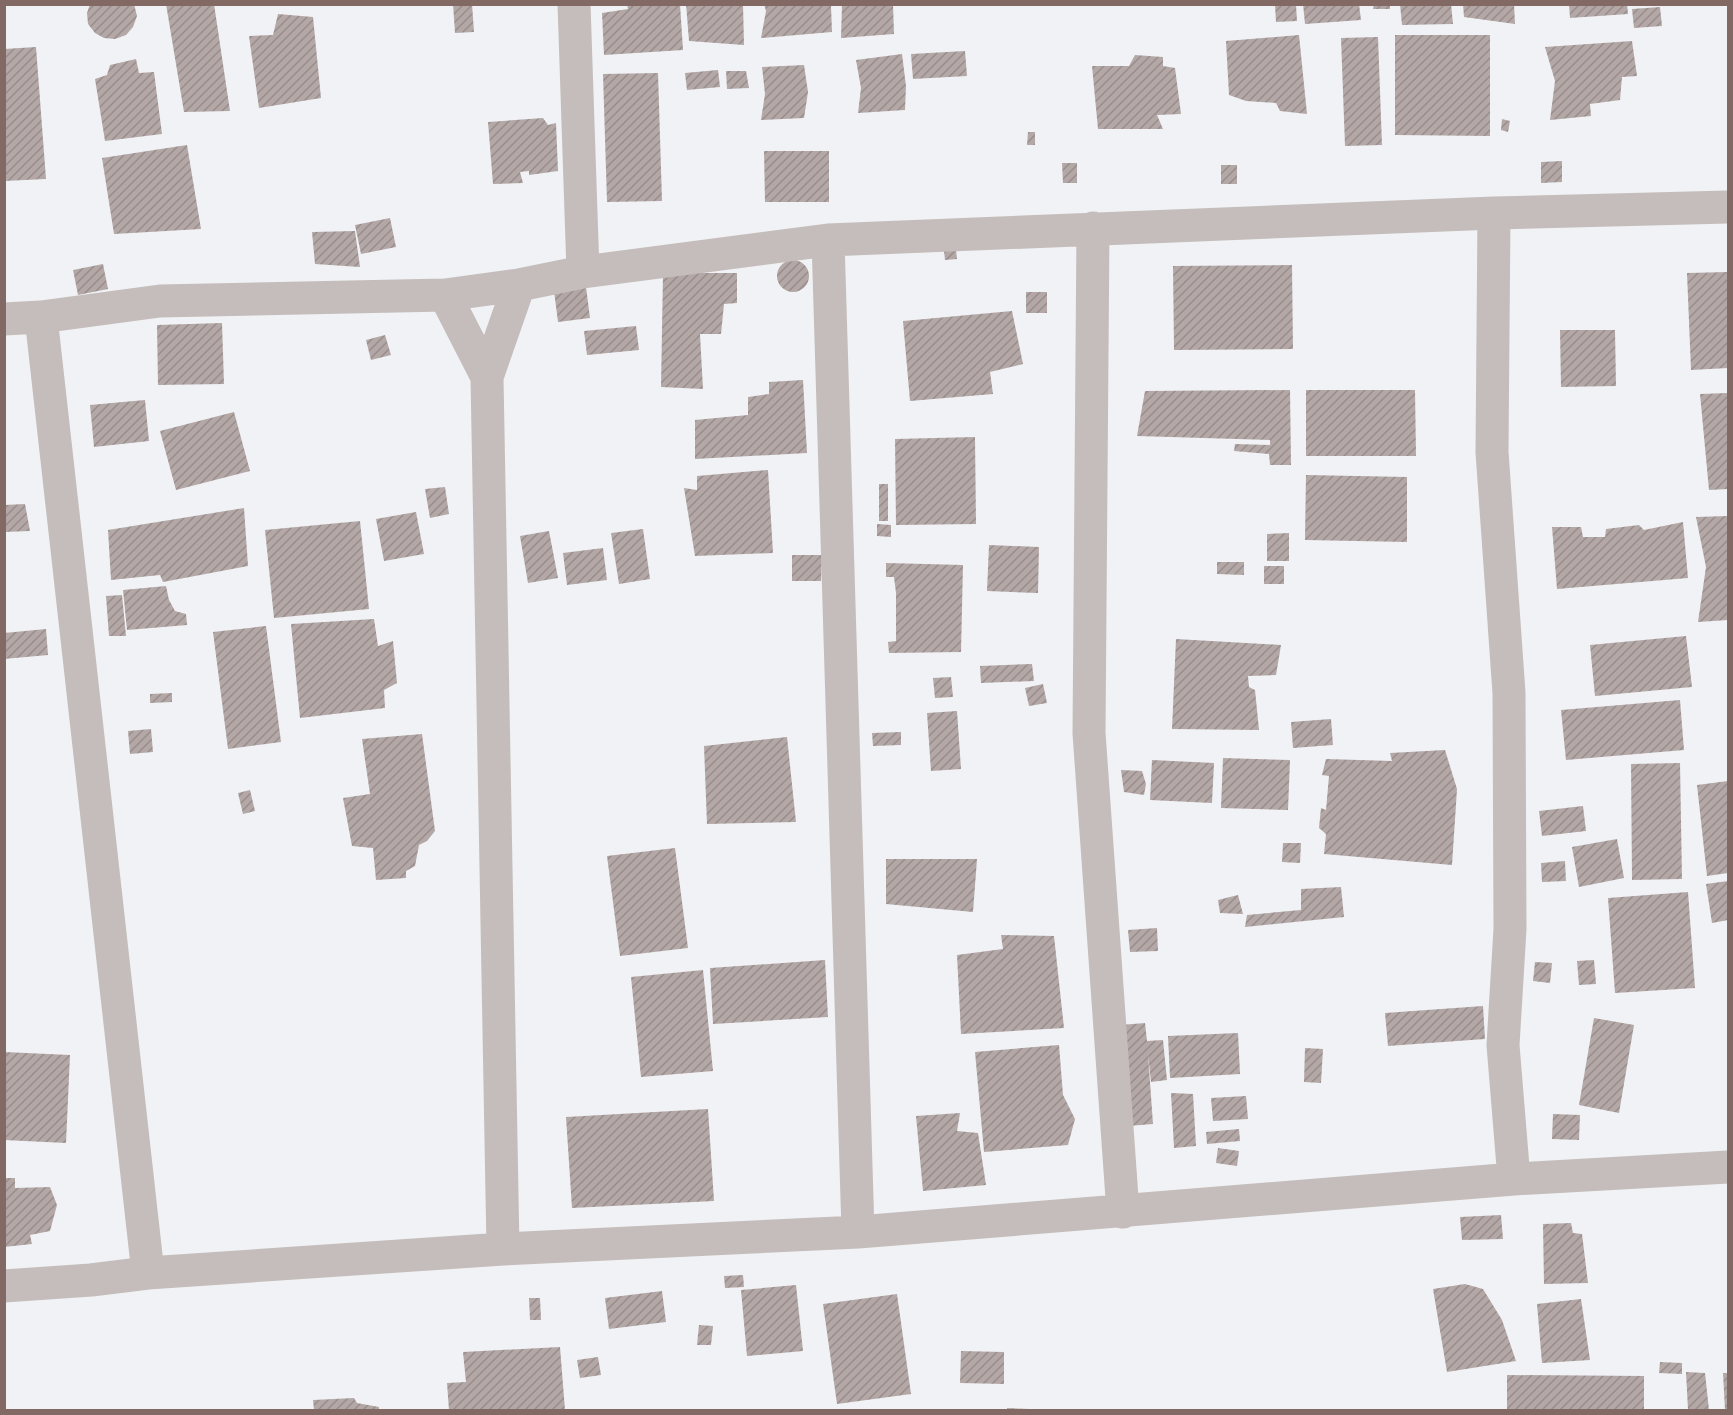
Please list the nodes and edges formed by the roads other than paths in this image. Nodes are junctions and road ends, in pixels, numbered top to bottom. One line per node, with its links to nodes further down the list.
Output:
1 (574, 4): 6 (street)
2 (1728, 207): 3 (street)
3 (1494, 213): 4 (street); 13 (street)
4 (1093, 228): 5 (street); 14 (street)
5 (828, 240): 6 (street); 15 (street)
6 (583, 272): 7 (street)
7 (519, 285): 8 (street); 11 (street)
8 (445, 295): 9 (street); 11 (street)
9 (40, 317): 10 (street); 17 (street)
10 (4, 319)
11 (487, 377): 16 (street)
12 (1728, 1167): 13 (street)
13 (1514, 1179): 14 (street)
14 (1123, 1212): 15 (street)
15 (858, 1232): 16 (street)
16 (503, 1249): 17 (street)
17 (148, 1273): 18 (street)
18 (4, 1286)

